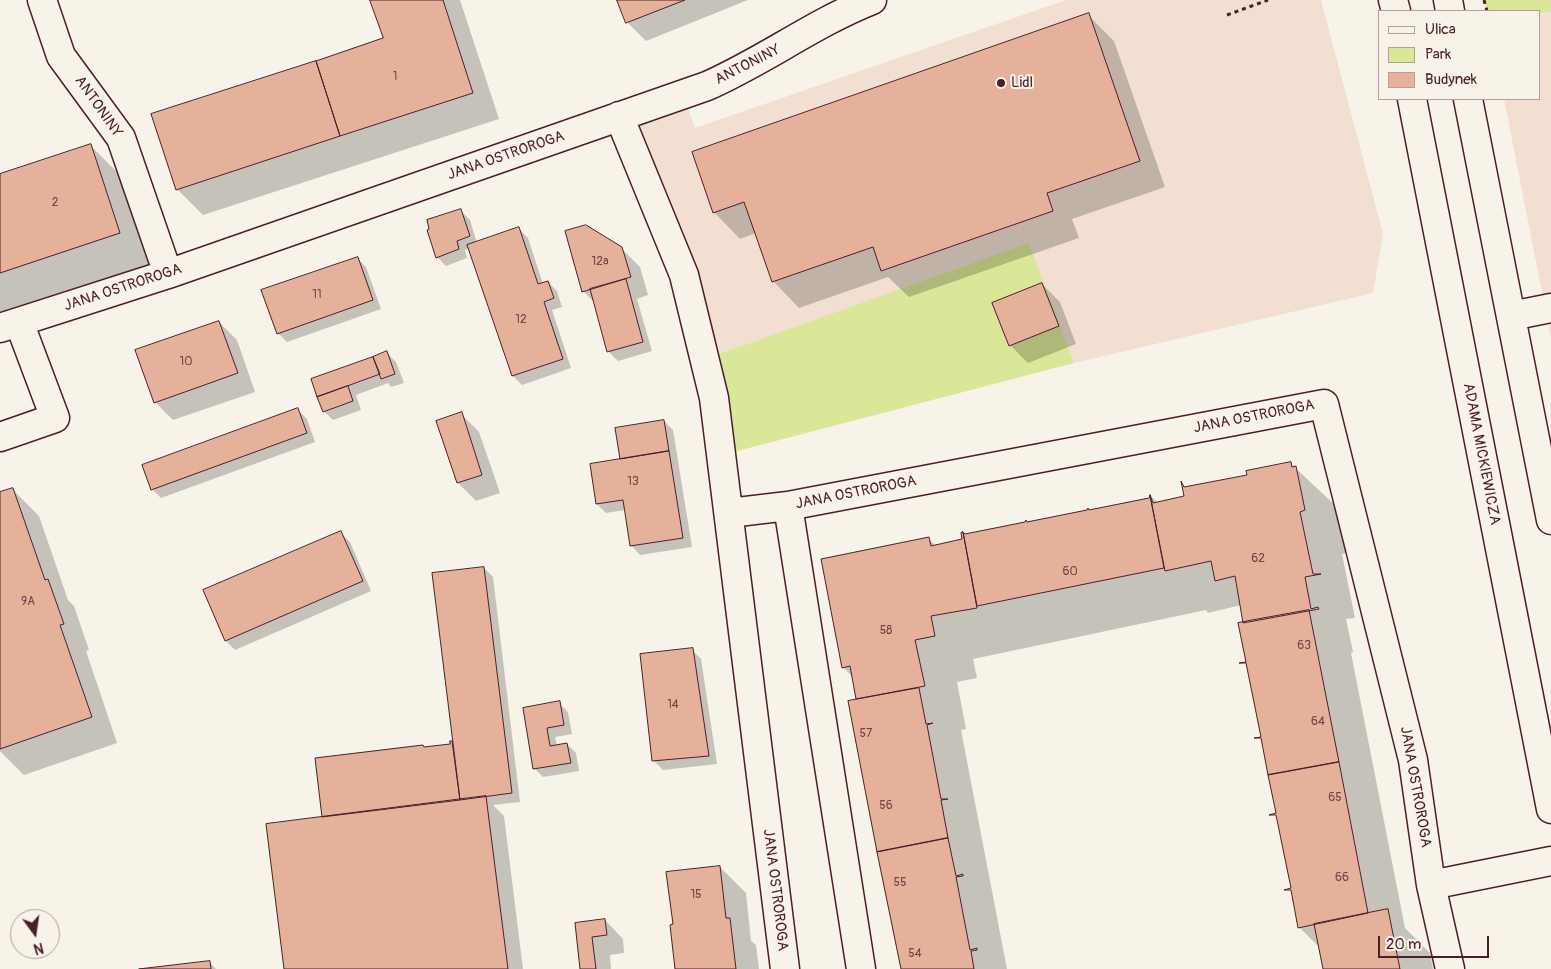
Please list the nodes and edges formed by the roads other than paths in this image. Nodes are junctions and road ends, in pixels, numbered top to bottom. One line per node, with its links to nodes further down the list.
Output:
1 (42, 0): 6 (street, ANTONINY)
2 (872, 0): 5 (street, ANTONINY)
3 (1412, 100): 14 (street, ADAMA MICKIEWICZA)
4 (1468, 100): 8 (street)
5 (619, 116): 6 (street, JANA OSTROROGA); 12 (street, JANA OSTROROGA)
6 (168, 274): 9 (street, JANA OSTROROGA)
7 (1551, 308): 8 (street)
8 (1511, 316): 13 (street)
9 (10, 325): 10 (street)
10 (0, 437)
11 (788, 506): 12 (street, JANA OSTROROGA); 16 (street, JANA OSTROROGA); 18 (street, JANA OSTROROGA)
12 (728, 513): 17 (street, JANA OSTROROGA)
13 (1551, 520)
14 (1551, 809)
15 (1551, 861): 16 (street)
16 (1431, 885): 19 (street, JANA OSTROROGA)
17 (785, 969)
18 (861, 969)
19 (1450, 969)

